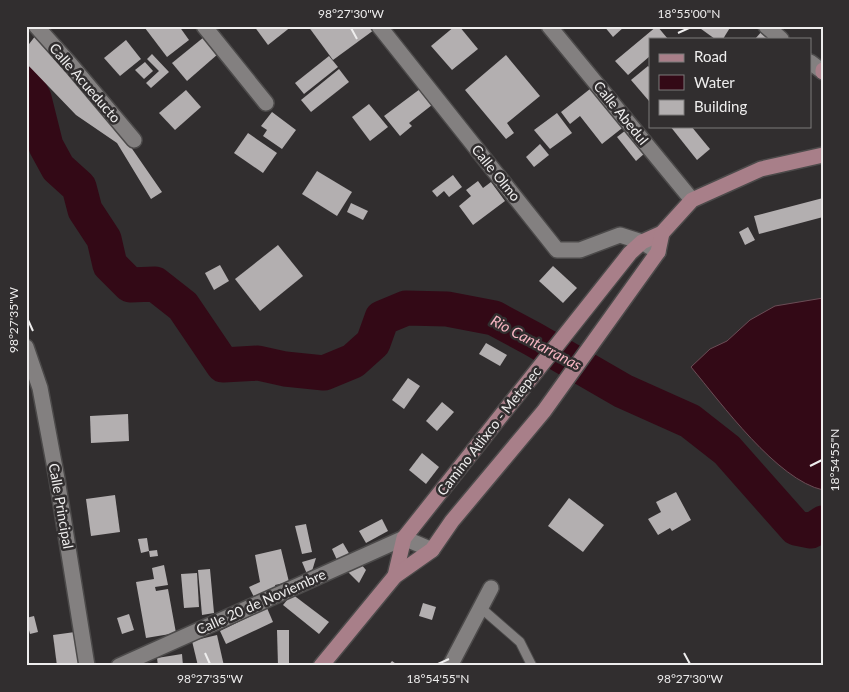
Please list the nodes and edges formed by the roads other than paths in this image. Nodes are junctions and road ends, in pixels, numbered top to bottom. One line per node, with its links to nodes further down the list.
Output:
1 (36, 26): 8 (street, Calle Acueducto)
2 (204, 26): 7 (street)
3 (379, 26): 12 (street, Calle Olmo)
4 (549, 26): 10 (street, Calle Abedul)
5 (766, 26): 6 (street)
6 (780, 38)
7 (266, 103)
8 (134, 140)
9 (823, 156): 10 (main road, Camino Atlixco - Metepec)
10 (692, 200): 11 (main road, Camino Atlixco - Metepec)
11 (662, 233): 12 (main road, Camino Atlixco - Metepec); 13 (main road, Camino Atlixco - Metepec)
12 (642, 242): 13 (street); 15 (main road, Camino Atlixco - Metepec)
13 (658, 252): 16 (main road, Camino Atlixco - Metepec)
14 (26, 348): 20 (street, Calle Principal)
15 (404, 538): 16 (street); 17 (main road, Camino Atlixco - Metepec); 21 (street, Calle 20 de Noviembre)
16 (432, 550): 17 (main road, Camino Atlixco - Metepec)
17 (395, 576): 22 (main road, Camino Atlixco - Metepec)
18 (491, 588): 19 (street)
19 (481, 608): 23 (street); 24 (lane)
20 (87, 666)
21 (119, 666)
22 (321, 666)
23 (450, 666)
24 (532, 666)

